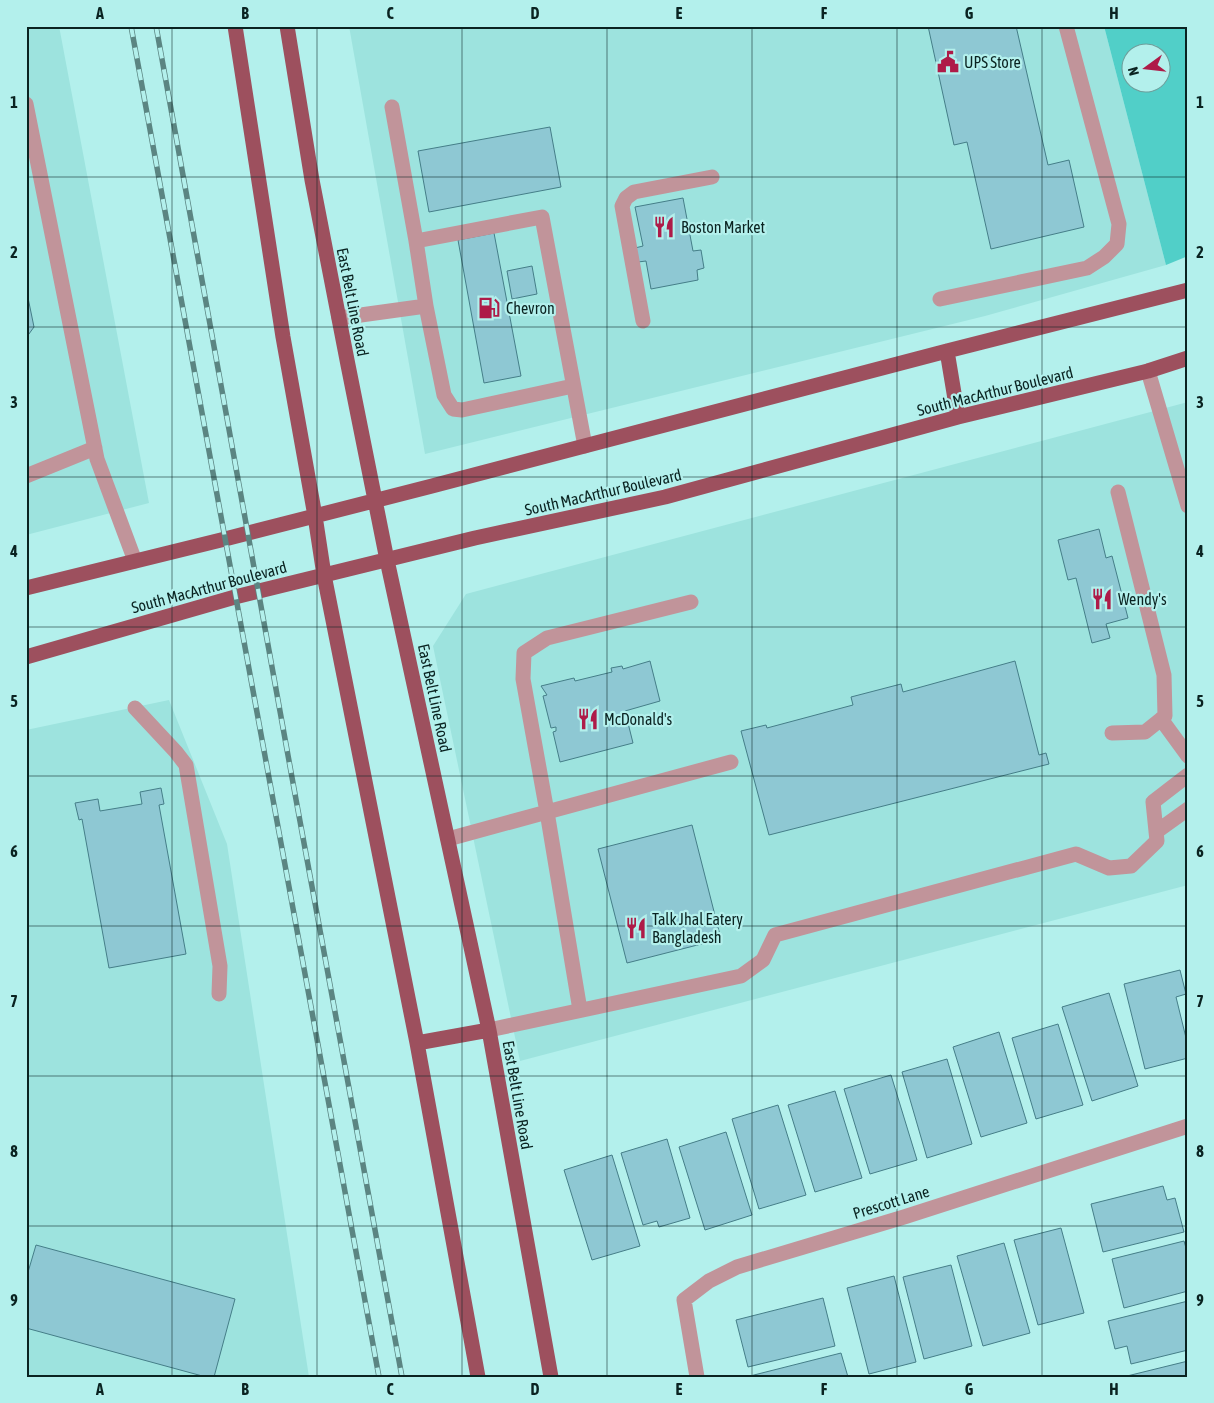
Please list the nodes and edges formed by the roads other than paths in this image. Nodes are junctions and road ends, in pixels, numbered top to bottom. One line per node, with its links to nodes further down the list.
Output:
1 (235, 26): 25 (main road)
2 (287, 26): 12 (main road, East Belt Line Road)
3 (1066, 26): 10 (street)
4 (26, 104): 6 (street)
5 (392, 107): 8 (street)
6 (28, 126): 20 (street)
7 (712, 177): 13 (street)
8 (416, 240): 11 (street); 17 (street)
9 (1188, 290): 14 (main road)
10 (940, 299)
11 (426, 306): 12 (street); 17 (street)
12 (339, 318): 23 (main road, East Belt Line Road)
13 (643, 321)
14 (946, 351): 18 (main road); 19 (main road)
15 (1188, 358): 16 (main road, South MacArthur Boulevard)
16 (1148, 371): 18 (main road, South MacArthur Boulevard); 24 (street)
17 (574, 386): 19 (street)
18 (958, 417): 26 (main road, South MacArthur Boulevard)
19 (585, 446): 23 (main road)
20 (96, 454): 21 (street); 27 (street)
21 (26, 476)
22 (1118, 492): 33 (street)
23 (376, 501): 25 (main road); 26 (main road, East Belt Line Road)
24 (1188, 506)
25 (315, 516): 27 (main road); 28 (main road)
26 (387, 560): 28 (main road, South MacArthur Boulevard); 41 (main road, East Belt Line Road)
27 (136, 561): 29 (main road)
28 (324, 575): 31 (main road, South MacArthur Boulevard); 45 (main road)
29 (26, 588)
30 (691, 602): 39 (street)
31 (26, 657)
32 (134, 708): 42 (street)
33 (1161, 719): 34 (street); 35 (street)
34 (1112, 733)
35 (1188, 756)
36 (731, 762): 39 (street)
37 (1188, 775): 40 (street)
38 (1188, 809): 40 (street)
39 (547, 812): 41 (street); 43 (street)
40 (1156, 832): 43 (street)
41 (448, 839): 44 (main road, East Belt Line Road)
42 (219, 994)
43 (580, 1010): 44 (street)
44 (489, 1030): 45 (main road); 48 (main road, East Belt Line Road)
45 (417, 1043): 47 (main road)
46 (1188, 1126): 49 (street, Prescott Lane)
47 (478, 1377)
48 (552, 1377)
49 (697, 1377)

